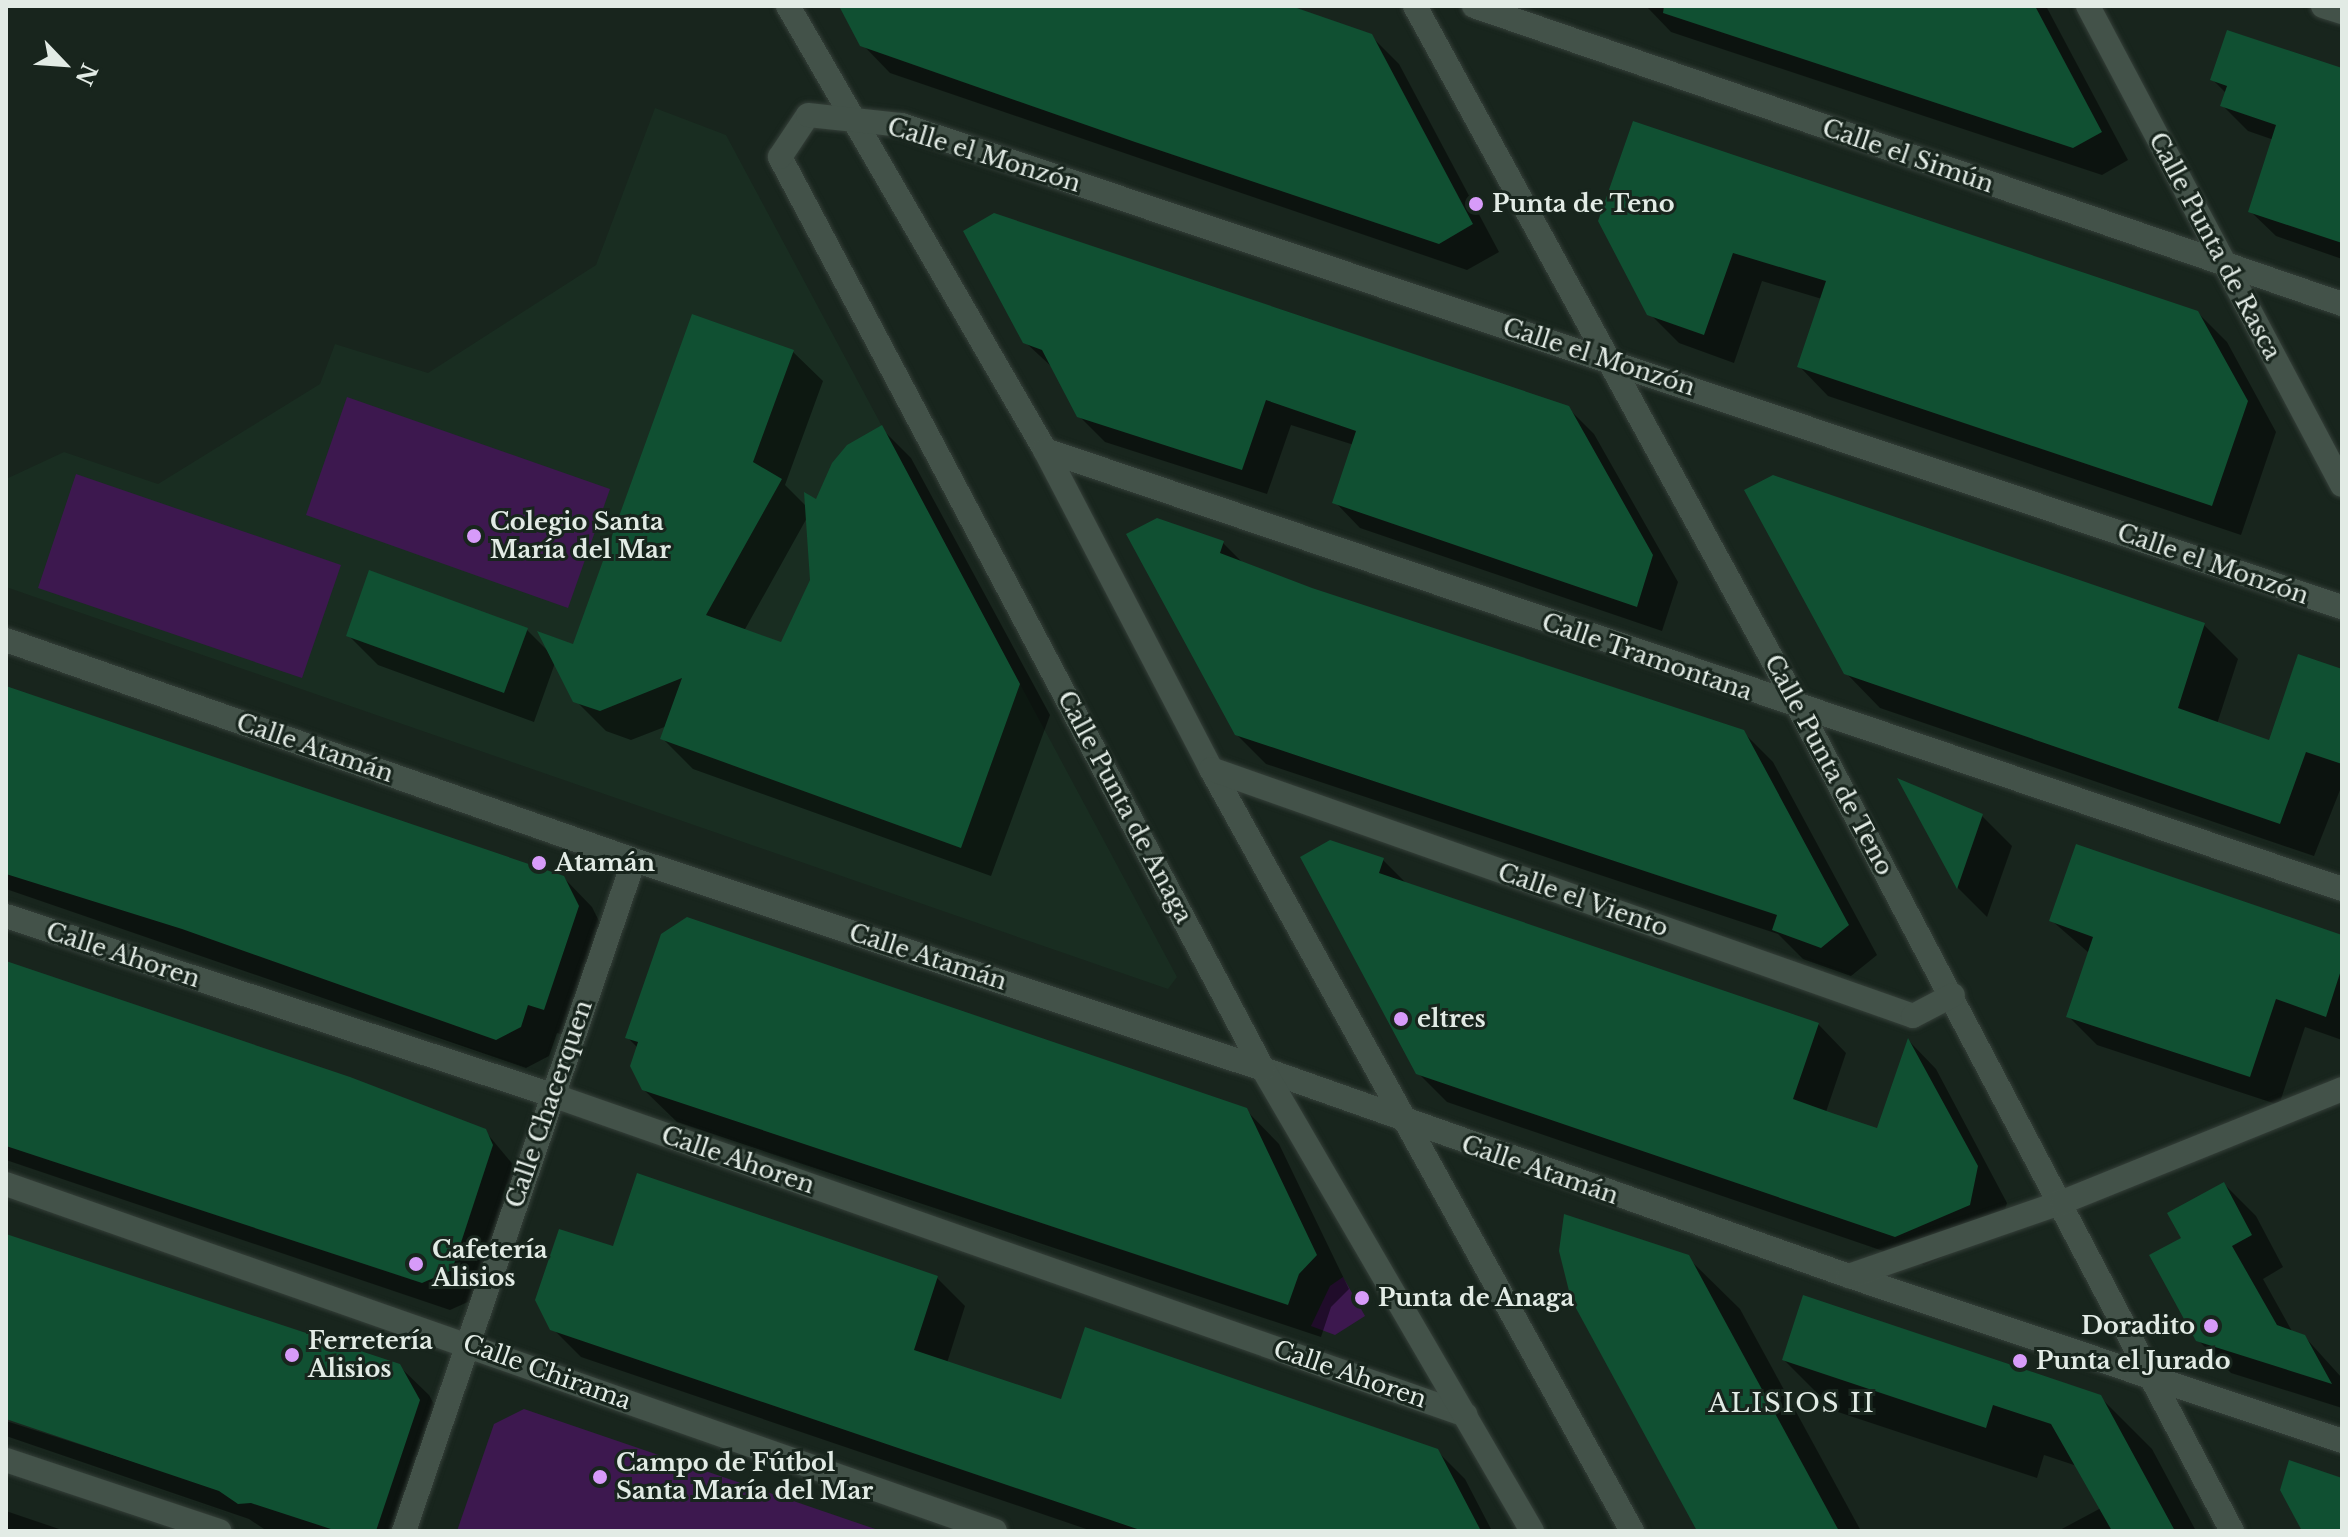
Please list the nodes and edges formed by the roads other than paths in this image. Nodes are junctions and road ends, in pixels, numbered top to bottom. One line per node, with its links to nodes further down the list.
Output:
1 (788, 6): 7 (street)
2 (1415, 6): 10 (street, Calle Punta de Teno)
3 (1474, 6): 8 (street, Calle el Simún)
4 (2088, 6): 8 (street, Calle Punta de Rasca)
5 (2323, 6): 6 (street)
6 (2342, 12)
7 (853, 120): 10 (street, Calle el Monzón); 11 (street); 21 (street, Calle Punta de Anaga)
8 (2226, 265): 9 (street, Calle el Simún); 12 (street, Calle Punta de Rasca)
9 (2342, 304)
10 (1607, 360): 13 (street, Calle el Monzón); 15 (street, Calle Punta de Teno)
11 (1045, 450): 15 (street, Calle Tramontana); 16 (street)
12 (2342, 485)
13 (2342, 607)
14 (6, 640): 17 (street, Calle Atamán)
15 (1800, 710): 18 (street, Calle Tramontana); 20 (street, Calle Punta de Teno)
16 (1211, 769): 20 (street, Calle el Viento); 24 (street)
17 (634, 860): 21 (street, Calle Atamán); 23 (street, Calle Chacerquen)
18 (2342, 889)
19 (6, 916): 23 (street, Calle Ahoren)
20 (1953, 995): 26 (street, Calle Punta de Teno)
21 (1263, 1069): 24 (street, Calle Atamán); 30 (street, Calle Punta de Anaga)
22 (2342, 1089): 26 (street)
23 (552, 1095): 28 (street, Calle Chacerquen); 30 (street, Calle Ahoren)
24 (1412, 1125): 27 (street, Calle Atamán); 39 (street)
25 (6, 1184): 28 (street, Calle Chirama)
26 (2063, 1202): 27 (street); 29 (street, Calle Punta de Teno)
27 (1849, 1276): 29 (street, Calle Atamán)
28 (467, 1343): 35 (street, Calle Chacerquen); 36 (street, Calle Chirama)
29 (2150, 1376): 31 (street, Calle Atamán); 40 (street, Calle Punta de Teno)
30 (1466, 1415): 33 (street, Calle Punta de Anaga)
31 (2342, 1441)
32 (6, 1460): 34 (street)
33 (1514, 1499): 37 (street); 38 (street, Calle Punta de Anaga)
34 (219, 1531)
35 (404, 1531)
36 (995, 1531)
37 (1510, 1531)
38 (1532, 1531)
39 (1632, 1531)
40 (2232, 1531)

